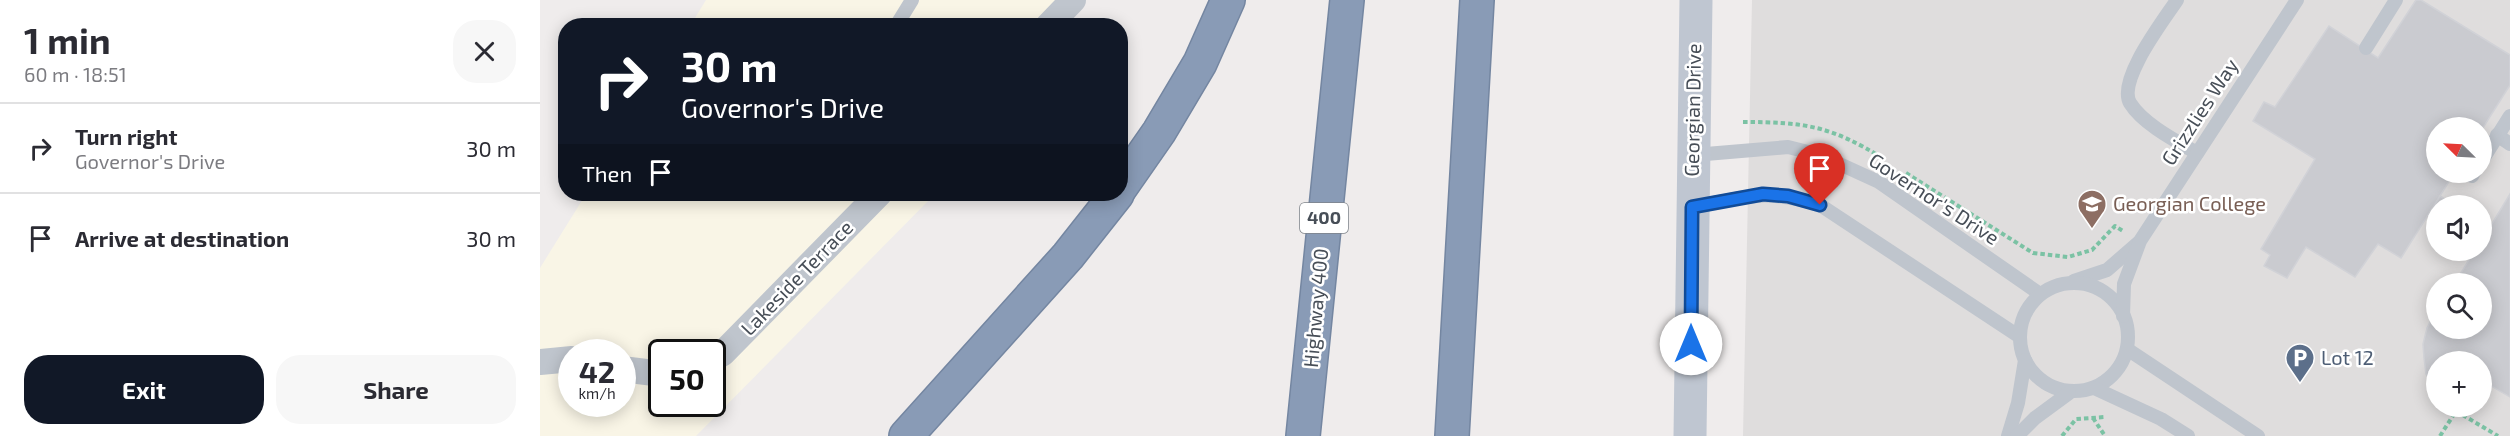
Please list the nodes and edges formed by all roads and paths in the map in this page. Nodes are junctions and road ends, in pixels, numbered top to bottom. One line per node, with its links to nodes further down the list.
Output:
1 (912, 0): 10 (lane)
2 (1073, 0): 11 (street)
3 (1228, 0): 22 (highway)
4 (1347, 0): 39 (highway, Highway 400 / 400)
5 (1477, 0): 40 (highway)
6 (1696, 0): 19 (main road, Georgian Drive)
7 (2177, 0): 18 (lane)
8 (2297, 0): 18 (lane, Grizzlies Way)
9 (2396, 0): 12 (lane)
10 (901, 18)
11 (1056, 18)
12 (2366, 48)
13 (2510, 116): 15 (lane)
14 (1743, 122): 20 (path)
15 (2498, 135): 16 (lane); 17 (lane)
16 (2510, 144)
17 (2492, 145)
18 (2197, 153): 26 (lane, Grizzlies Way)
19 (1692, 155): 25 (main road, Georgian Drive); 28 (lane, Governor's Drive)
20 (1894, 165)
21 (1904, 171): 26 (path)
22 (1128, 177)
23 (872, 201): 32 (street, Lakeside Terrace)
24 (1111, 201): 38 (highway)
25 (1692, 207): 30 (lane); 41 (main road, Georgian Drive)
26 (2140, 241): 27 (lane); 29 (lane, Grizzlies Way)
27 (2073, 281): 28 (lane); 29 (lane)
28 (2040, 294): 30 (lane)
29 (2123, 316): 31 (lane)
30 (2020, 337): 34 (lane)
31 (2127, 349): 36 (lane); 47 (lane)
32 (726, 350)
33 (558, 360): 35 (street)
34 (2025, 360): 37 (lane); 42 (lane)
35 (540, 362)
36 (2094, 388): 37 (lane); 46 (lane)
37 (2069, 393): 43 (lane)
38 (906, 436)
39 (1303, 436)
40 (1452, 436)
41 (1690, 436)
42 (2008, 436)
43 (2017, 436)
44 (2062, 436): 45 (path)
45 (2105, 436)
46 (2188, 436)
47 (2258, 436)
48 (2440, 436): 49 (path)
49 (2498, 436)

